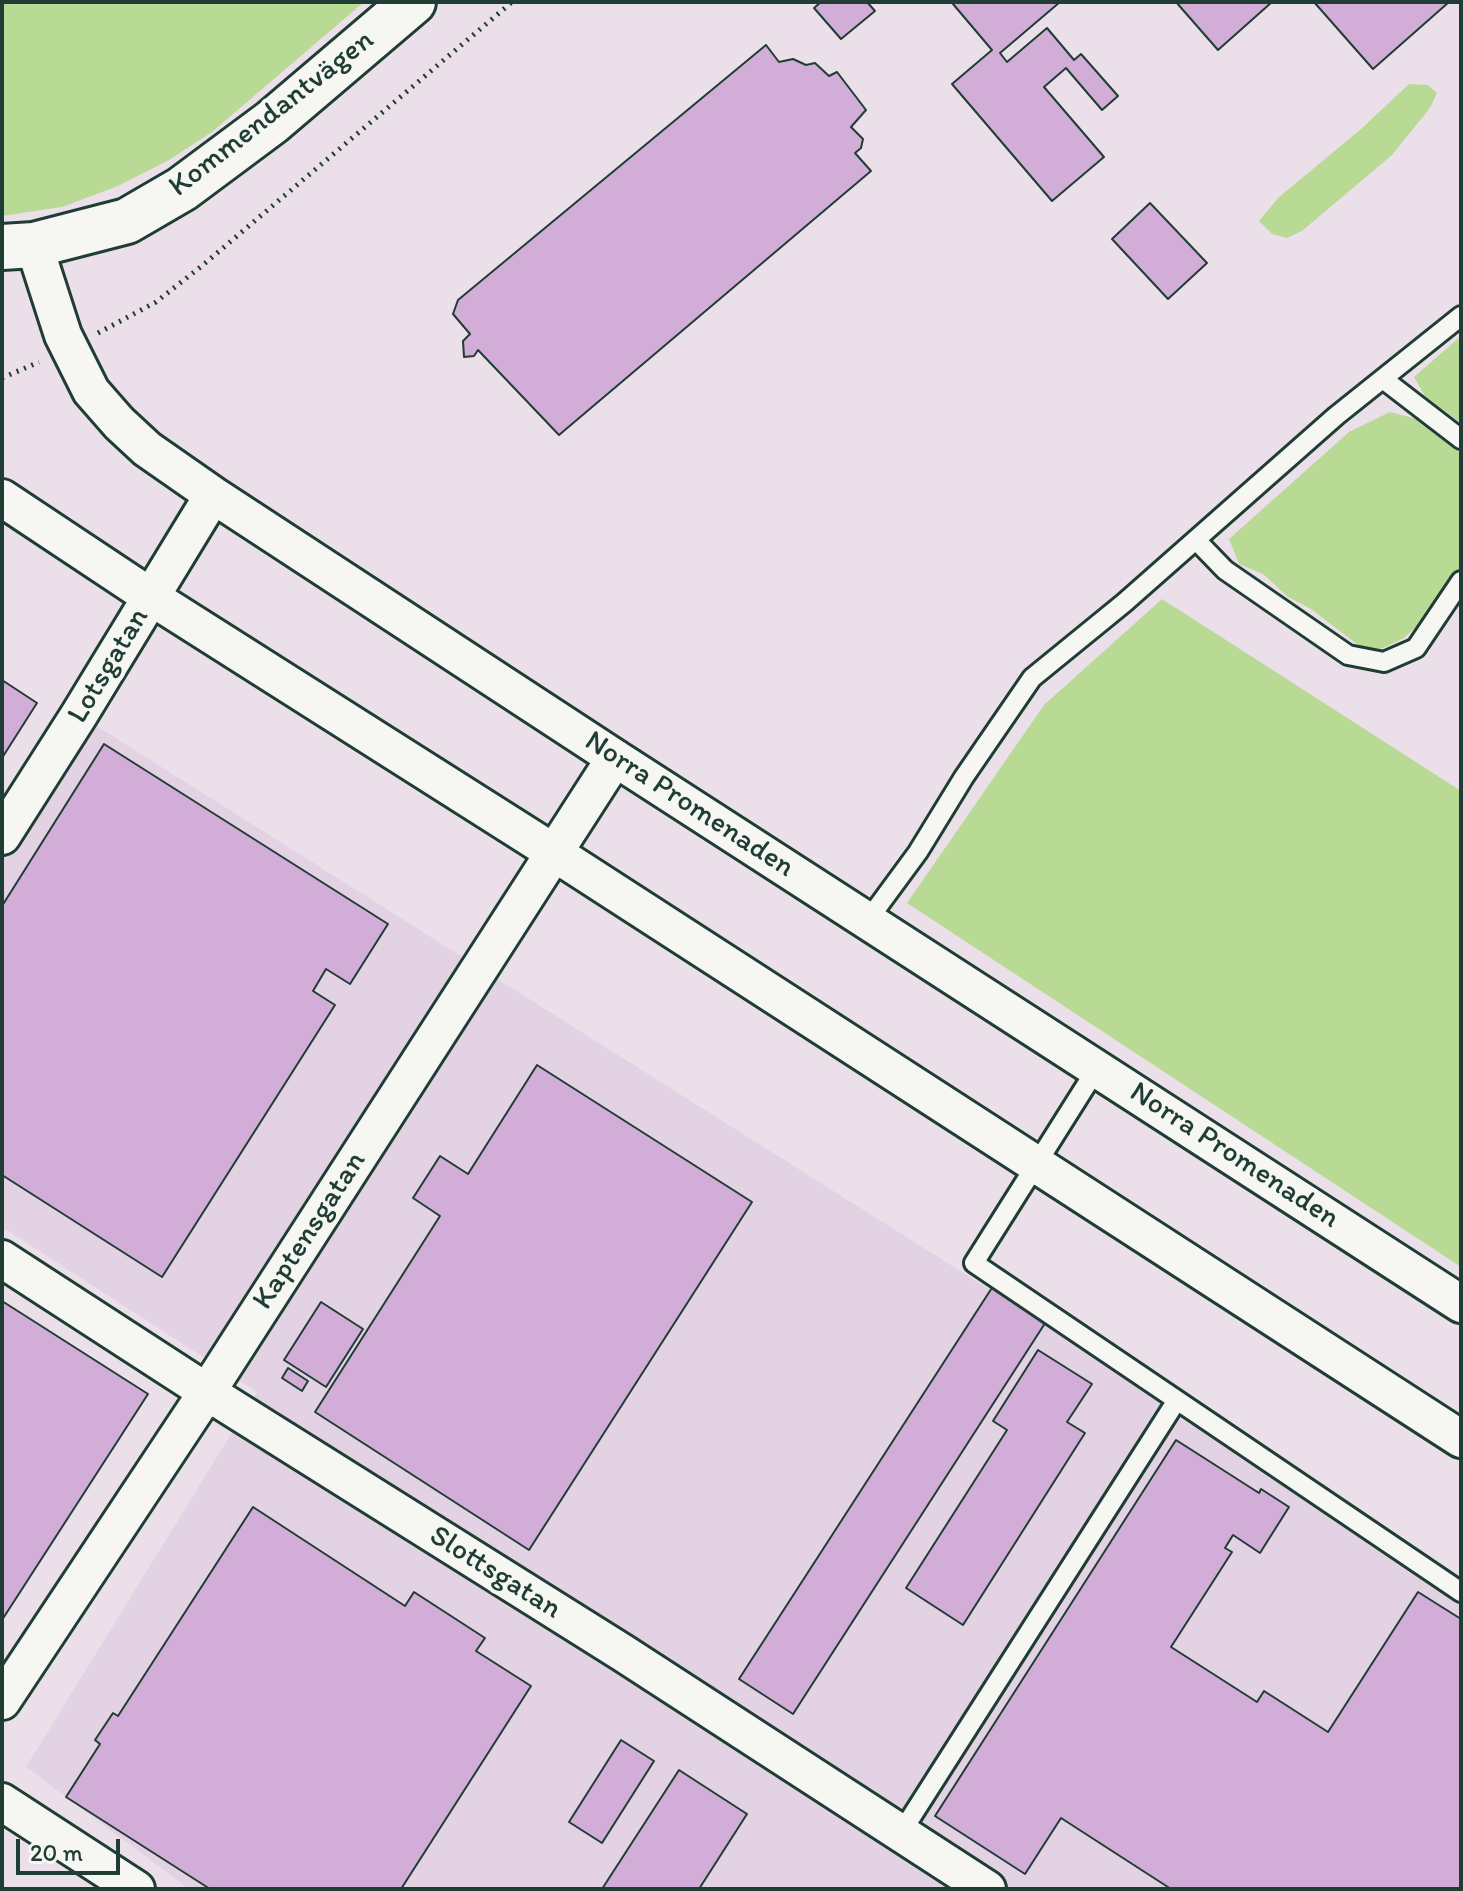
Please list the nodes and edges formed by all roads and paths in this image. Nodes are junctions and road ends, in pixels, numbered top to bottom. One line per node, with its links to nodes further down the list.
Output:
1 (413, 2): 3 (street, Kommendantvägen)
2 (512, 2): 5 (path)
3 (18, 246): 5 (street, Norra Promenaden)
4 (1461, 316): 7 (lane)
5 (69, 348): 6 (path); 9 (street, Norra Promenaden)
6 (2, 378)
7 (1383, 379): 8 (lane); 11 (lane)
8 (1461, 439)
9 (213, 495): 13 (street, Lotsgatan); 14 (street, Norra Promenaden)
10 (2, 498): 13 (street)
11 (1196, 540): 12 (lane); 17 (lane)
12 (1461, 581)
13 (151, 597): 15 (street, Lotsgatan); 16 (street)
14 (615, 758): 16 (street, Kaptensgatan); 17 (street, Norra Promenaden)
15 (2, 836)
16 (553, 852): 19 (street); 22 (street, Kaptensgatan)
17 (868, 920): 18 (street, Norra Promenaden)
18 (1097, 1068): 19 (lane); 21 (street, Norra Promenaden)
19 (1036, 1164): 23 (lane); 24 (street)
20 (2, 1259): 22 (street, Slottsgatan)
21 (1461, 1304)
22 (207, 1392): 26 (street, Kaptensgatan); 28 (street, Slottsgatan)
23 (1177, 1400): 25 (lane); 28 (lane)
24 (1461, 1439)
25 (1461, 1592)
26 (2, 1701)
27 (2, 1802): 29 (street)
28 (901, 1833): 30 (street, Slottsgatan)
29 (136, 1889)
30 (987, 1889)

